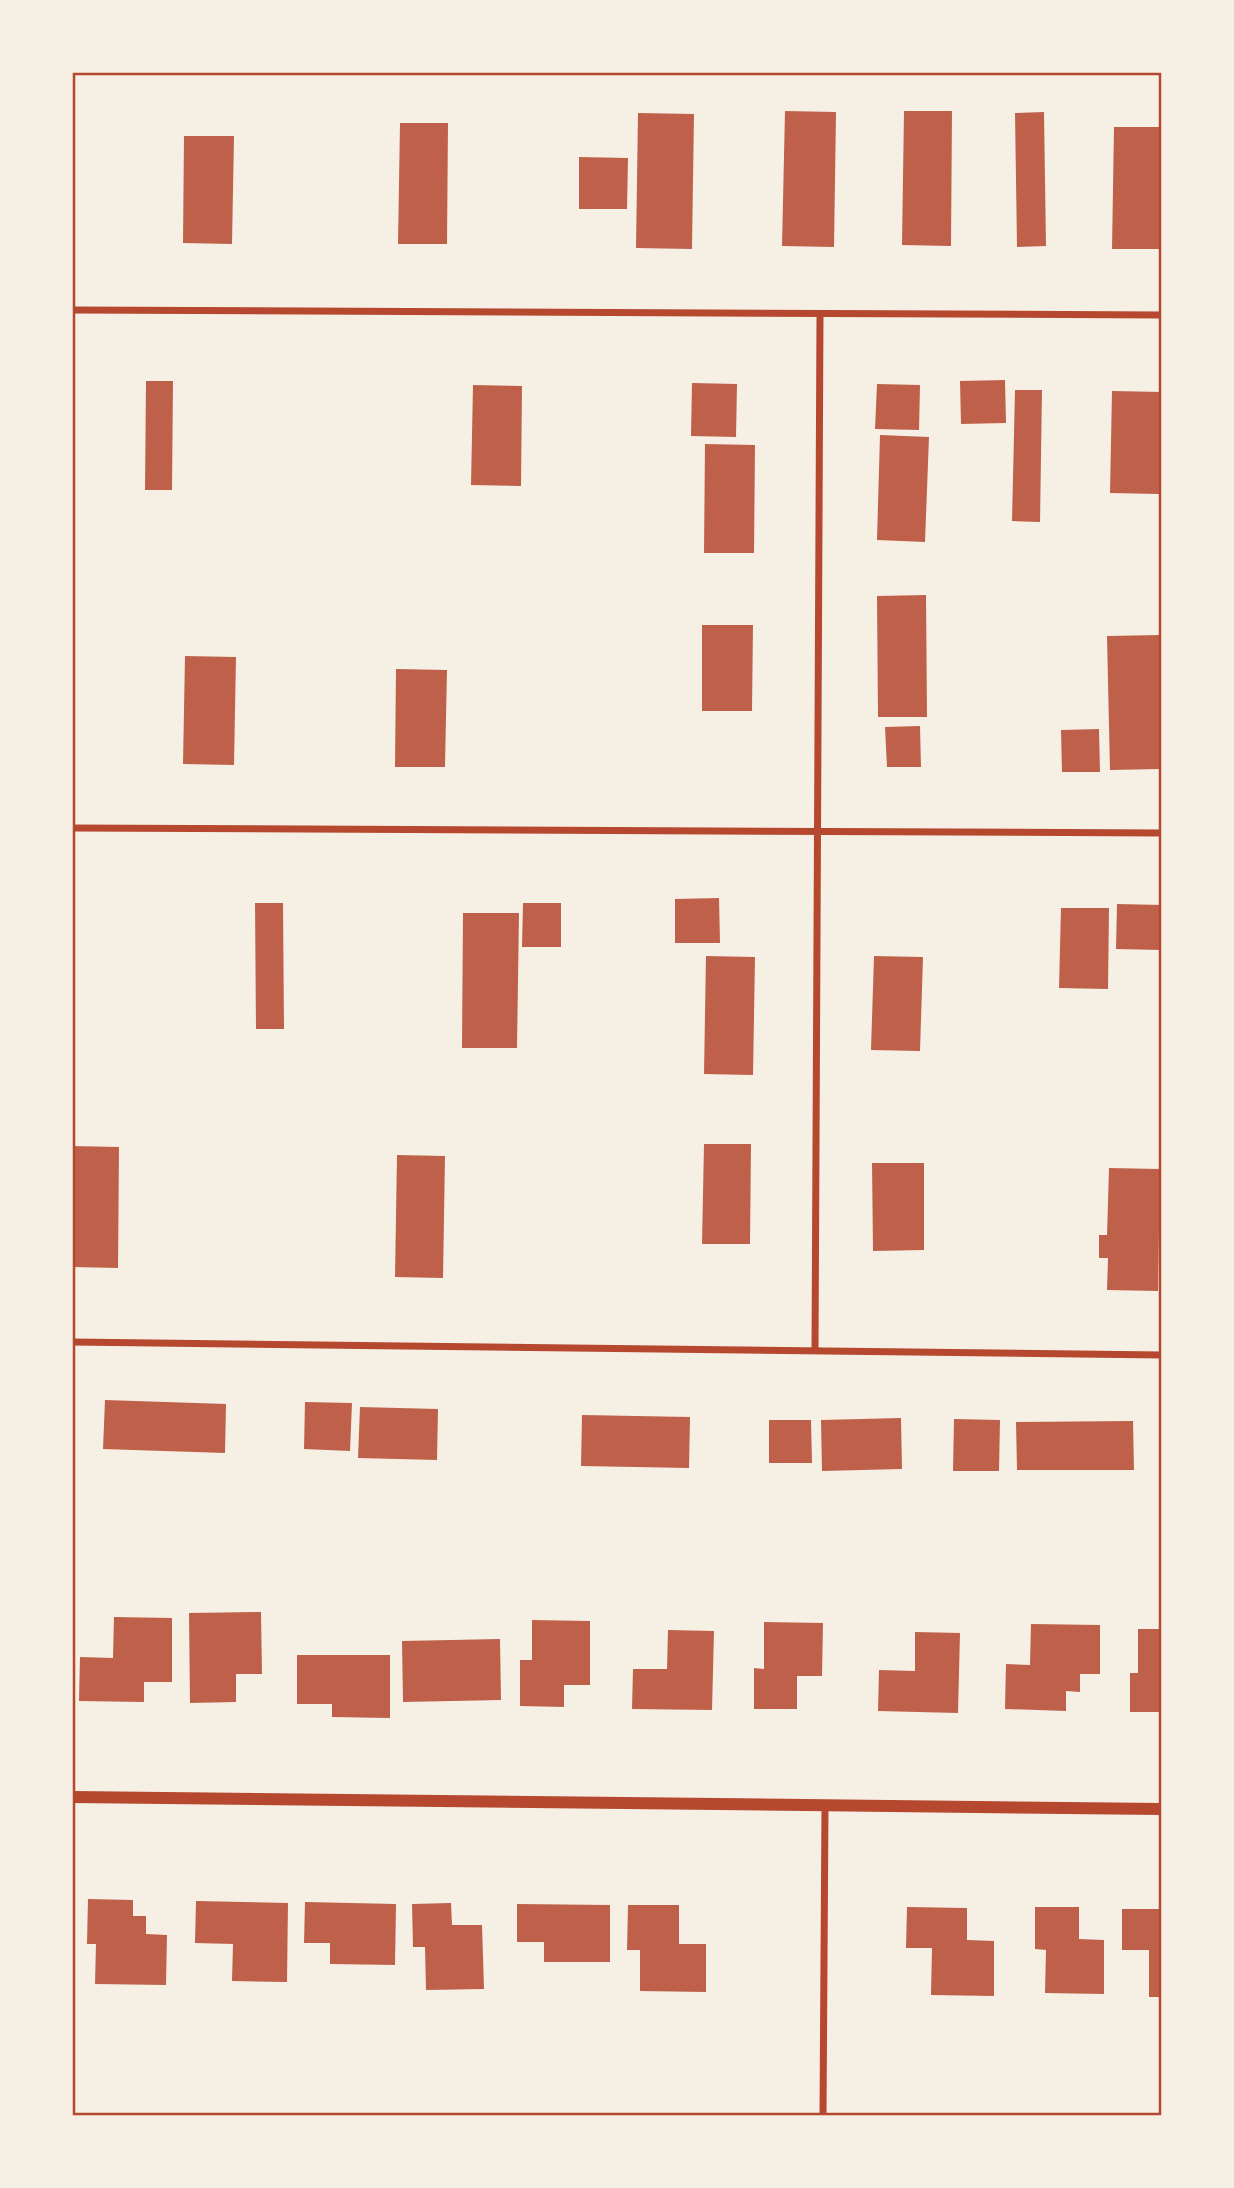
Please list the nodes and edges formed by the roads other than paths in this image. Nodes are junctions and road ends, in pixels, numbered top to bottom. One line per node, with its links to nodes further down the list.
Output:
1 (72, 310): 2 (street)
2 (820, 314): 3 (street); 5 (street)
3 (1162, 315)
4 (72, 828): 5 (street)
5 (819, 832): 6 (street); 8 (street)
6 (1162, 833)
7 (72, 1342): 8 (street)
8 (815, 1351): 9 (street)
9 (1162, 1354)
10 (72, 1797): 11 (street)
11 (825, 1806): 12 (street); 13 (street)
12 (1162, 1809)
13 (823, 2116)

